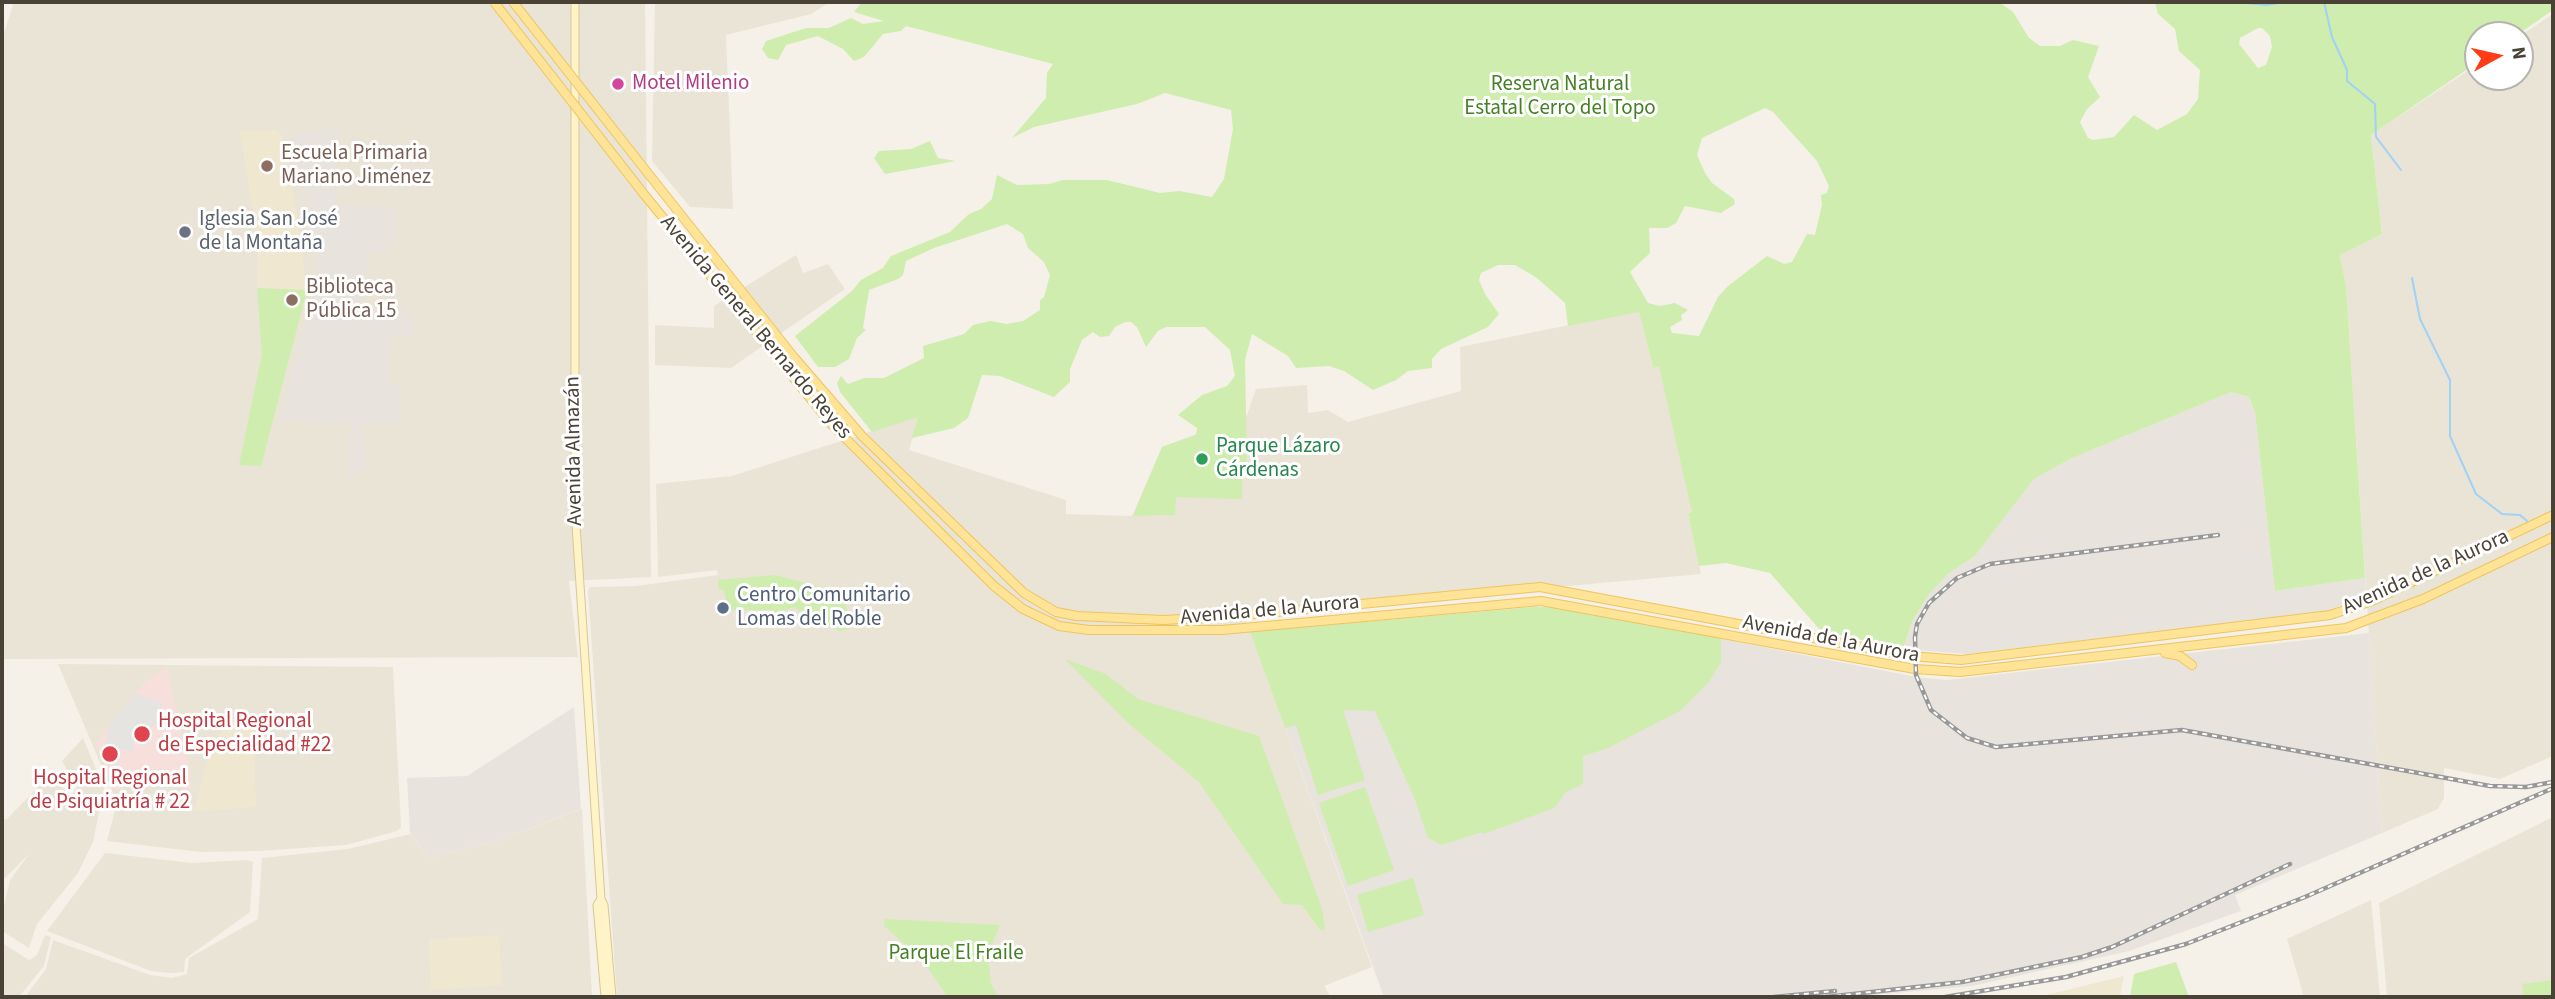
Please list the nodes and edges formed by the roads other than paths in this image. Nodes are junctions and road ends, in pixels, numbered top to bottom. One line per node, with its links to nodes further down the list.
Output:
1 (494, 2): 5 (main road, Avenida General Bernardo Reyes, bridge)
2 (513, 2): 4 (main road, Avenida General Bernardo Reyes, bridge)
3 (575, 2): 18 (main road, Avenida Almazán)
4 (705, 244): 5 (main road); 6 (main road, Avenida General Bernardo Reyes)
5 (692, 256): 7 (main road, Avenida General Bernardo Reyes)
6 (793, 356): 7 (main road); 14 (main road, Avenida General Bernardo Reyes)
7 (782, 366): 15 (main road, Avenida General Bernardo Reyes)
8 (2553, 515): 10 (main road, Avenida de la Aurora)
9 (2553, 537): 16 (main road, Avenida de la Aurora)
10 (1464, 592): 11 (main road, Avenida de la Aurora); 12 (main road)
11 (1437, 595): 13 (main road); 14 (main road, Avenida de la Aurora)
12 (1465, 607): 13 (main road, Avenida de la Aurora); 16 (main road, Avenida de la Aurora)
13 (1433, 609): 15 (main road, Avenida de la Aurora)
14 (1089, 618)
15 (1089, 630)
16 (2145, 652): 17 (main road)
17 (2192, 665)
18 (601, 899): 19 (main road, Avenida Almazán); 20 (main road, Avenida Almazán)
19 (605, 997)
20 (612, 997)

